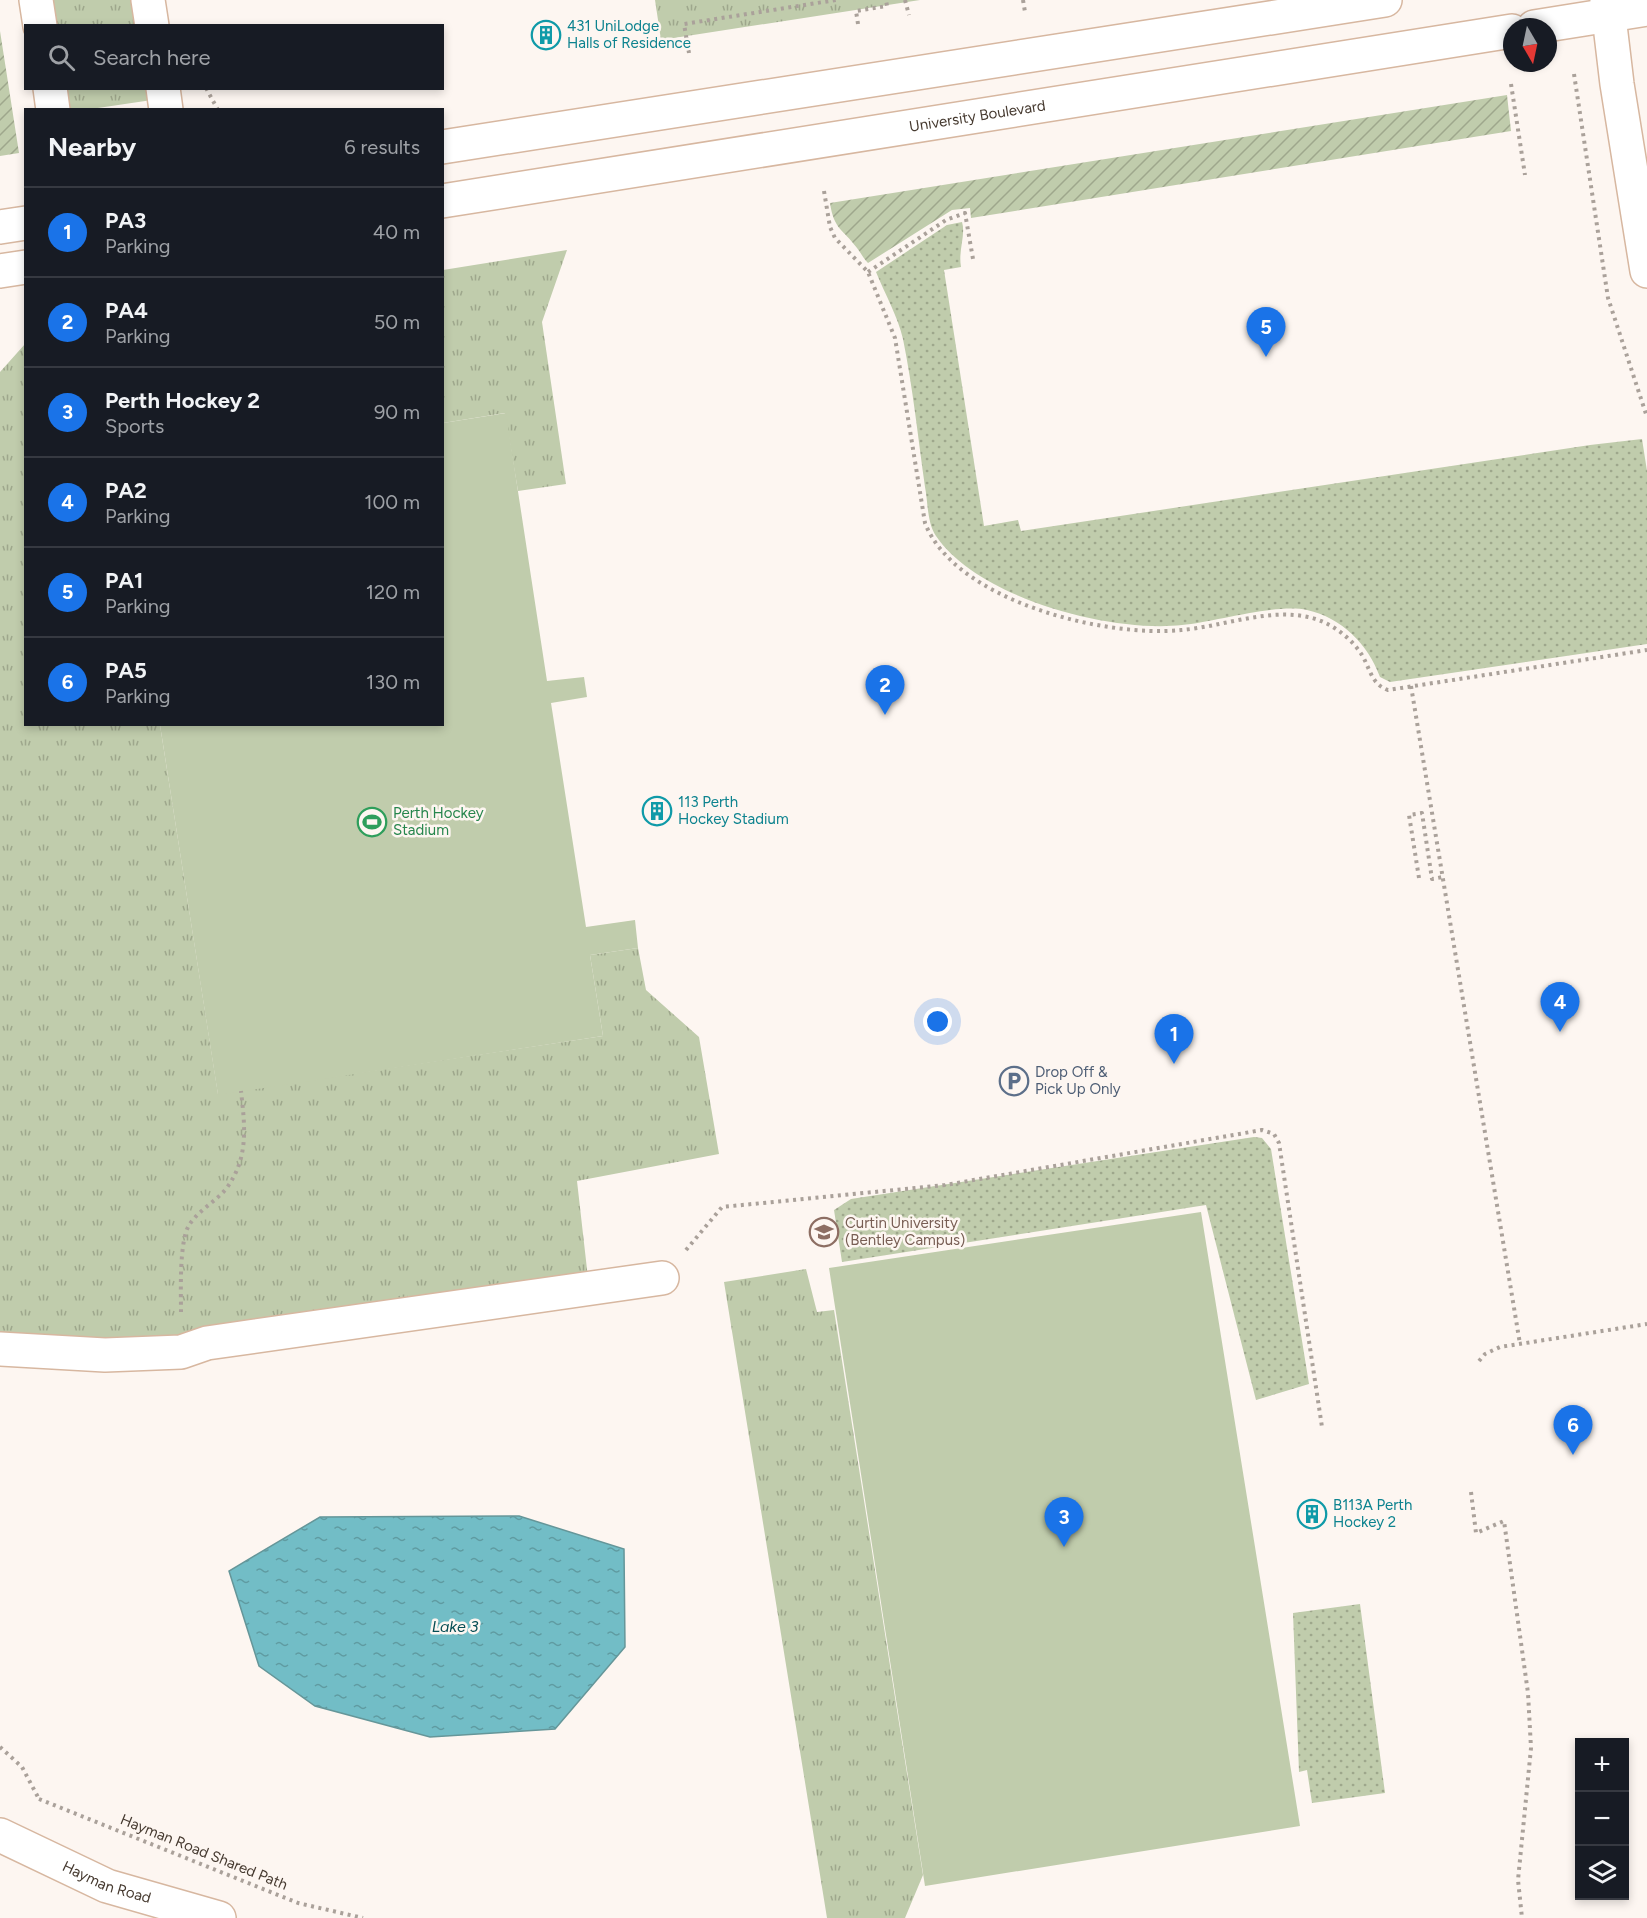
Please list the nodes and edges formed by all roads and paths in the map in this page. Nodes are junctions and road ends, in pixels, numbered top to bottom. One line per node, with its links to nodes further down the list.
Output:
1 (36, 0): 13 (street)
2 (148, 0): 14 (street)
3 (836, 0): 17 (path)
4 (886, 0): 15 (path)
5 (905, 0): 11 (path)
6 (1023, 0): 10 (path)
7 (1385, 0): 25 (street)
8 (1608, 8): 9 (street); 12 (street); 34 (street)
9 (1647, 9)
10 (1025, 12)
11 (909, 15)
12 (1557, 21)
13 (40, 24)
14 (152, 24)
15 (858, 24)
16 (1503, 32): 28 (street, University Boulevard)
17 (688, 53)
18 (1511, 84): 26 (path)
19 (50, 90): 22 (street)
20 (163, 90): 23 (street)
21 (207, 90): 24 (path)
22 (54, 108)
23 (166, 108)
24 (217, 108)
25 (444, 147)
26 (1525, 175)
27 (824, 191): 35 (path)
28 (444, 201)
29 (24, 223): 30 (street)
30 (0, 227)
31 (973, 259): 35 (path)
32 (24, 267): 33 (street)
33 (0, 271)
34 (1647, 271)
35 (868, 272): 37 (path)
36 (1647, 650): 37 (path)
37 (1411, 686): 38 (path)
38 (1443, 878): 39 (path); 43 (path)
39 (1419, 879)
40 (241, 1091): 45 (path)
41 (662, 1278): 45 (street); 47 (path)
42 (1647, 1324): 43 (path)
43 (1520, 1344): 46 (path)
44 (0, 1349): 45 (street)
45 (181, 1352)
46 (1479, 1362)
47 (1322, 1426)
48 (1471, 1492): 53 (path)
49 (0, 1747): 52 (path, Hayman Road Shared Path)
50 (0, 1835): 51 (street, Hayman Road)
51 (219, 1918)
52 (363, 1918)
53 (1522, 1918)

